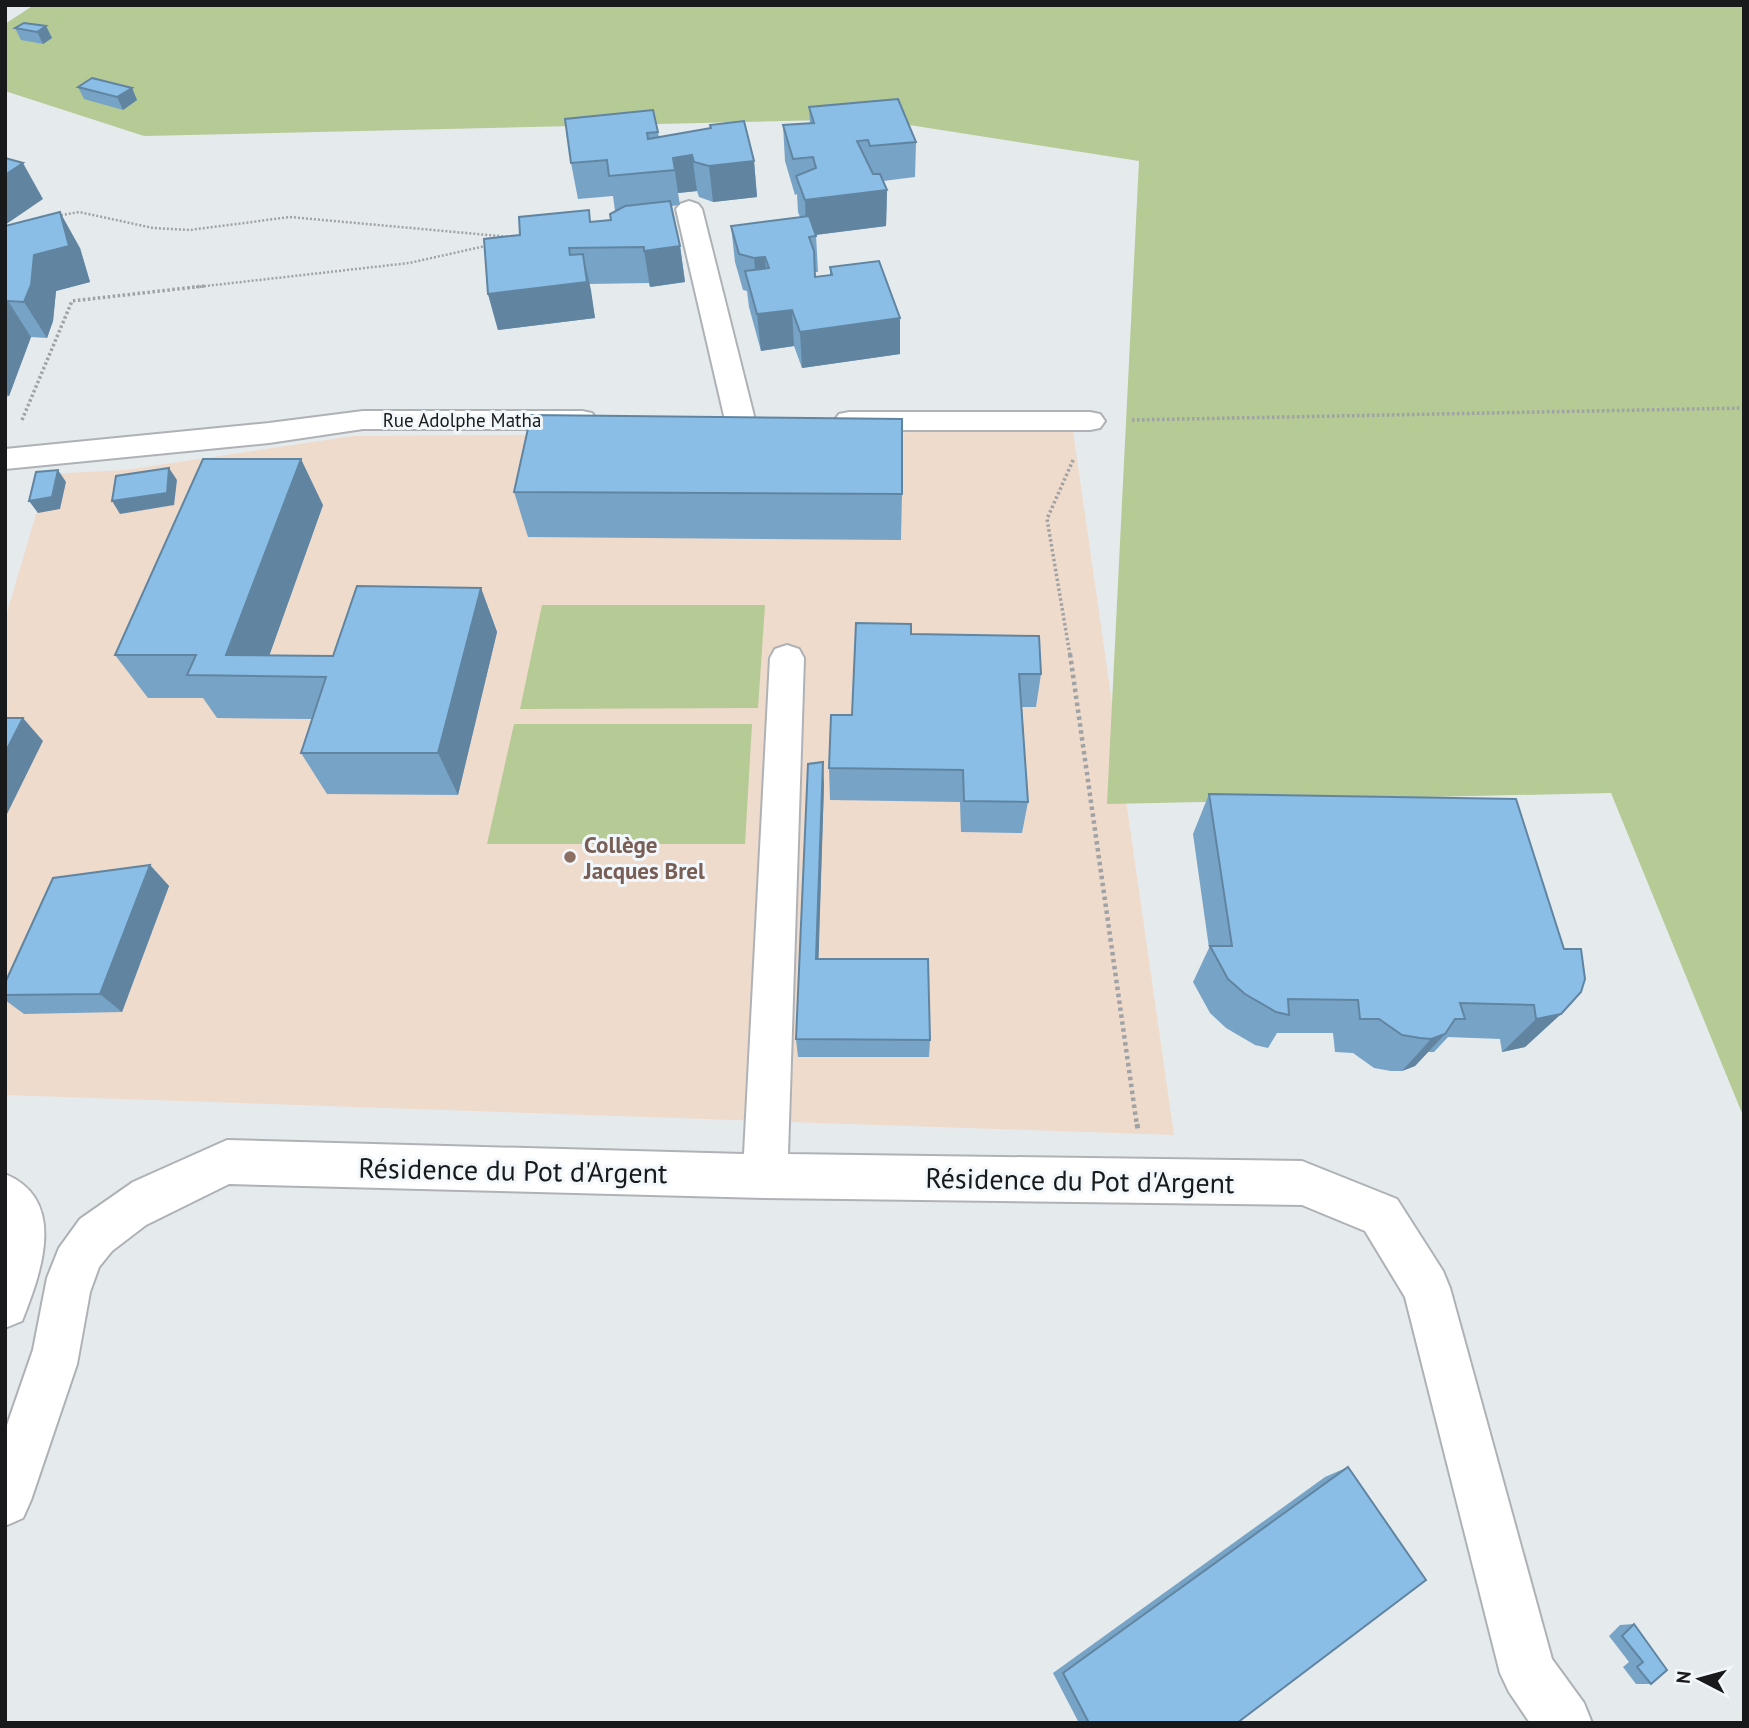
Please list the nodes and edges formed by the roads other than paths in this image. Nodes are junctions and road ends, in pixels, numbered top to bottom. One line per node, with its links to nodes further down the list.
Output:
1 (690, 209): 3 (street)
2 (614, 420): 6 (street, Rue Adolphe Matha)
3 (740, 420)
4 (824, 421): 5 (street)
5 (1090, 421)
6 (5, 459)
7 (787, 658): 8 (street)
8 (765, 1176): 10 (street, Résidence du Pot d'Argent); 13 (street, Résidence du Pot d'Argent)
9 (5, 1196): 11 (street)
10 (83, 1251): 11 (street); 12 (street)
11 (5, 1306)
12 (5, 1500)
13 (1564, 1723)

